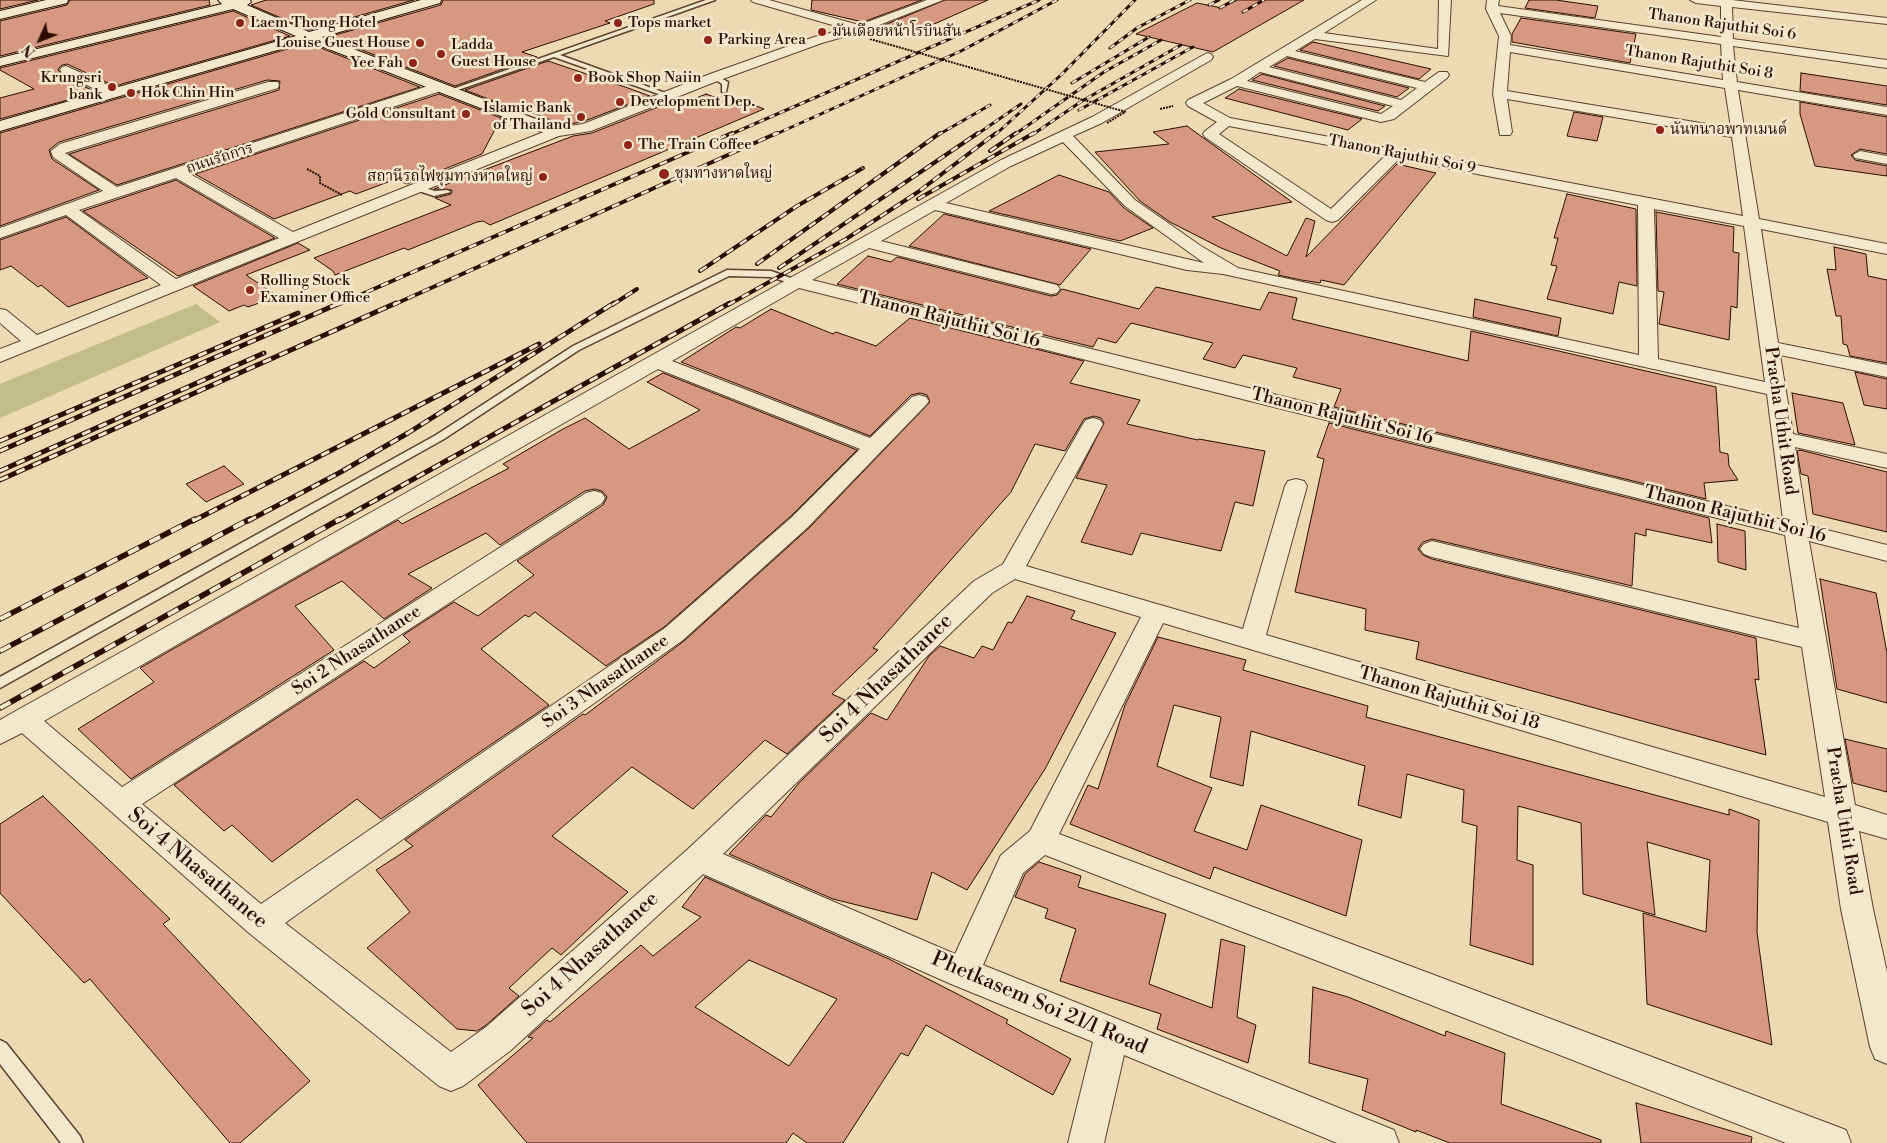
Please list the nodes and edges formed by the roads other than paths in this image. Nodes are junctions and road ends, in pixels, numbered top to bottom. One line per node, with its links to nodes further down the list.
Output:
1 (62, 0): 13 (street)
2 (252, 0): 10 (street)
3 (434, 0): 17 (street)
4 (712, 0): 21 (lane, ถนนรัถการ)
5 (757, 0): 15 (street)
6 (937, 0): 15 (street)
7 (1370, 0): 16 (street, Thanon Rajuthit Soi 9)
8 (1445, 0): 16 (street)
9 (1696, 0): 11 (street)
10 (230, 2): 17 (street); 23 (street)
11 (1726, 2): 14 (street); 18 (street, Pracha Uthit Road)
12 (1492, 5): 18 (street, Thanon Rajuthit Soi 6); 19 (street)
13 (0, 15)
14 (1887, 21)
15 (860, 29): 28 (street)
16 (1313, 35): 20 (street, Thanon Rajuthit Soi 9)
17 (307, 36): 33 (street); 35 (street)
18 (1727, 43): 24 (street, Thanon Rajuthit Soi 6); 31 (street, Pracha Uthit Road)
19 (1506, 48): 31 (street, Thanon Rajuthit Soi 8); 36 (street)
20 (1285, 52): 25 (street, Thanon Rajuthit Soi 9); 32 (street)
21 (556, 55): 33 (lane, ถนนรัถการ); 37 (lane)
22 (1207, 57): 45 (street)
23 (0, 62)
24 (1887, 64)
25 (1258, 68): 29 (street, Thanon Rajuthit Soi 9); 38 (street)
26 (66, 70): 35 (street)
27 (1443, 75): 32 (street)
28 (715, 77): 34 (lane); 37 (street)
29 (1236, 82): 38 (street); 40 (street, Thanon Rajuthit Soi 9)
30 (273, 85): 51 (street)
31 (1730, 85): 39 (street, Thanon Rajuthit Soi 8); 44 (street, Pracha Uthit Road)
32 (1428, 87): 38 (street)
33 (445, 89): 42 (street); 49 (street, ถนนรัถการ)
34 (724, 91)
35 (114, 93): 41 (street)
36 (1500, 94): 43 (street); 44 (street)
37 (669, 96): 42 (street)
38 (1404, 105)
39 (1887, 111)
40 (1226, 122): 46 (street, Thanon Rajuthit Soi 9); 46 (street)
41 (0, 126)
42 (556, 132): 50 (street)
43 (1505, 132)
44 (1739, 134): 56 (street, Pracha Uthit Road)
45 (1065, 136): 54 (street); 61 (street)
46 (1396, 154): 53 (street, Thanon Rajuthit Soi 9)
47 (1860, 155): 48 (street)
48 (1887, 160)
49 (178, 173): 51 (street, ถนนรัถการ); 58 (street)
50 (416, 187): 52 (lane); 58 (street)
51 (115, 192): 55 (street, ถนนรัถการ)
52 (447, 192)
53 (1646, 203): 56 (street, Thanon Rajuthit Soi 9); 70 (street)
54 (933, 205): 59 (street); 61 (street)
55 (69, 210): 57 (street, ถนนรัถการ); 63 (street)
56 (1750, 222): 60 (street, Thanon Rajuthit Soi 9); 67 (street, Pracha Uthit Road)
57 (0, 233)
58 (291, 238): 63 (street)
59 (865, 242): 62 (street); 64 (street)
60 (1887, 249)
61 (1232, 272): 70 (street)
62 (797, 282): 69 (street); 80 (street, Thanon Rajuthit Soi 16); 87 (lane)
63 (174, 285): 66 (street)
64 (1051, 289)
65 (0, 314): 66 (street)
66 (33, 341): 68 (street)
67 (1769, 347): 71 (street); 72 (street, Pracha Uthit Road)
68 (0, 356)
69 (656, 361): 76 (street); 88 (street)
70 (1649, 364): 72 (street)
71 (1887, 371)
72 (1775, 390): 75 (street, Pracha Uthit Road)
73 (919, 401): 76 (street, Soi 3 Nhasathanee)
74 (1094, 424): 83 (street)
75 (1782, 438): 77 (street); 80 (street, Pracha Uthit Road)
76 (874, 447): 94 (street, Soi 3 Nhasathanee)
77 (1887, 461)
78 (1296, 486): 85 (street)
79 (594, 498): 89 (street, Soi 2 Nhasathanee)
80 (1796, 530): 82 (street, Thanon Rajuthit Soi 16); 86 (street, Pracha Uthit Road)
81 (1432, 549): 86 (street)
82 (1887, 553)
83 (1012, 570): 84 (street, Thanon Rajuthit Soi 18); 93 (street, Soi 4 Nhasathanee)
84 (1156, 612): 85 (street, Thanon Rajuthit Soi 18); 92 (street)
85 (1252, 641): 90 (street, Thanon Rajuthit Soi 18)
86 (1814, 641): 90 (street, Pracha Uthit Road)
87 (0, 684)
88 (12, 726): 89 (street, Soi 4 Nhasathanee)
89 (120, 803): 94 (street, Soi 4 Nhasathanee)
90 (1841, 814): 91 (street, Thanon Rajuthit Soi 18); 97 (street, Pracha Uthit Road)
91 (1887, 828)
92 (1041, 840): 95 (street); 102 (street)
93 (699, 858): 94 (street, Soi 4 Nhasathanee); 95 (street, Phetkasem Soi 21/1 Road)
94 (260, 922)
95 (963, 973): 96 (street, Phetkasem Soi 21/1 Road)
96 (1112, 1035): 100 (street); 101 (street, Phetkasem Soi 21/1 Road)
97 (1887, 1047)
98 (1, 1052): 99 (lane)
99 (73, 1143)
100 (1086, 1143)
101 (1381, 1143)
102 (1833, 1143)

